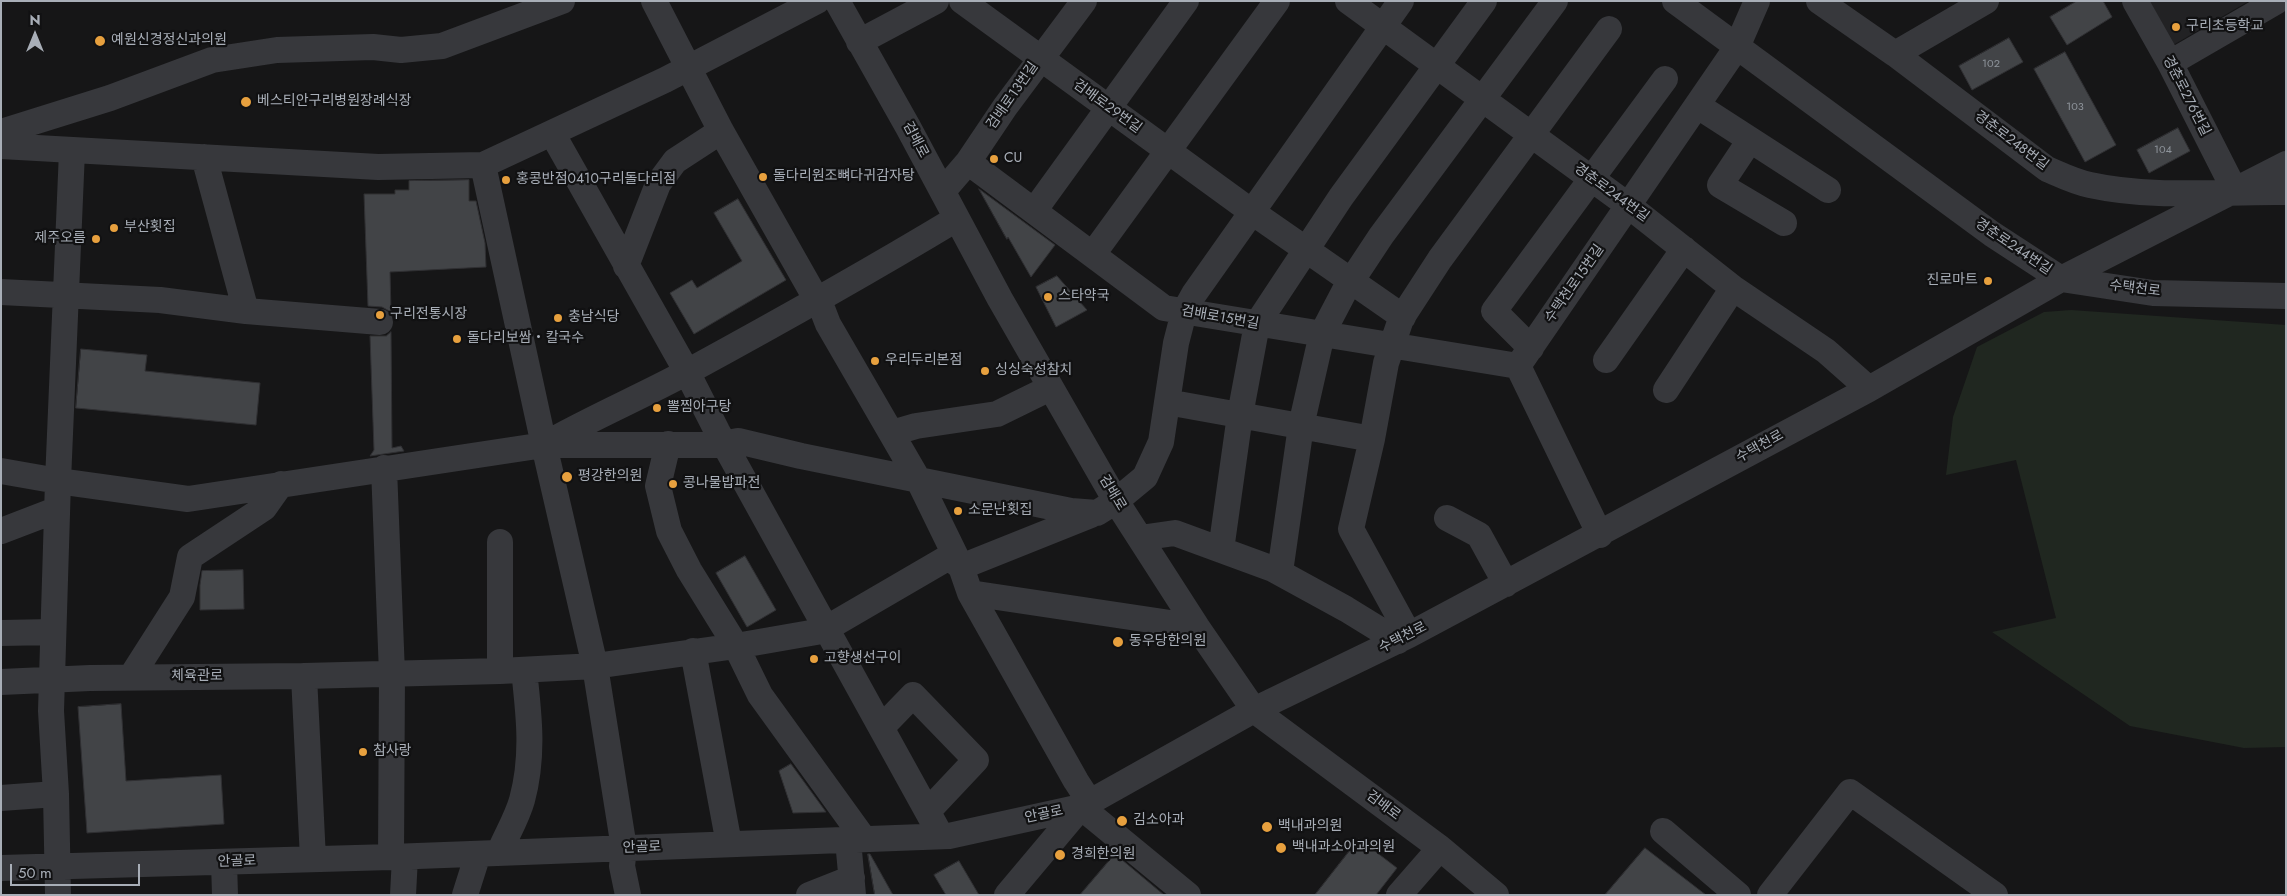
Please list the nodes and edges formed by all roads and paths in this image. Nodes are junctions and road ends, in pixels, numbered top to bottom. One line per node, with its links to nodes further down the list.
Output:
1 (562, 1): 34 (street)
2 (654, 1): 28 (street)
3 (817, 1): 28 (street)
4 (837, 1): 22 (street, 검배로)
5 (936, 1): 22 (street)
6 (962, 1): 25 (street, 검배로29번길)
7 (1084, 1): 25 (street, 검배로13번길)
8 (1186, 1): 32 (street)
9 (1277, 1): 40 (street)
10 (1348, 1): 20 (street, 경춘로244번길)
11 (1401, 1): 20 (street)
12 (1484, 1): 27 (street)
13 (1555, 1): 30 (street)
14 (1675, 1): 23 (street, 경춘로244번길)
15 (1757, 1): 23 (street, 수택천로15번길)
16 (1819, 1): 24 (street, 경춘로248번길)
17 (1986, 1): 24 (street)
18 (2135, 1): 26 (street, 경춘로276번길)
19 (2277, 1): 26 (street)
20 (1383, 26): 27 (street, 경춘로244번길); 52 (street)
21 (1610, 29): 36 (street)
22 (859, 42): 47 (street, 검배로)
23 (1737, 47): 31 (street, 수택천로15번길); 60 (street, 경춘로244번길)
24 (1895, 54): 48 (street, 경춘로248번길)
25 (1040, 59): 32 (street, 검배로29번길); 42 (street, 검배로13번길)
26 (2170, 63): 48 (street, 경춘로276번길)
27 (1438, 65): 30 (street, 경춘로244번길); 57 (street)
28 (688, 68): 33 (street); 35 (street)
29 (1665, 79): 45 (street)
30 (1482, 98): 36 (street, 경춘로244번길); 61 (street)
31 (1698, 106): 37 (street); 50 (street, 수택천로15번길)
32 (1109, 108): 40 (street, 검배로29번길); 51 (street)
33 (721, 131): 59 (street); 67 (street)
34 (1, 132)
35 (552, 133): 44 (street); 59 (street)
36 (1532, 135): 45 (street, 경춘로244번길); 70 (street)
37 (1750, 140): 46 (street); 54 (street)
38 (1, 146): 39 (street)
39 (72, 151): 41 (street); 65 (street)
40 (1168, 151): 52 (street, 검배로29번길); 58 (street)
41 (204, 157): 44 (street); 68 (street)
42 (968, 162): 47 (street, 검배로13번길); 51 (street, 검배로15번길)
43 (2286, 164): 48 (street)
44 (484, 165): 88 (street)
45 (1591, 178): 50 (street, 경춘로244번길); 75 (street)
46 (1828, 190)
47 (943, 191): 53 (street, 검배로)
48 (2235, 191): 49 (street, 경춘로248번길); 55 (street)
49 (2286, 192)
50 (1629, 206): 56 (street, 경춘로244번길); 75 (street, 수택천로15번길)
51 (1034, 211): 58 (street, 검배로15번길)
52 (1252, 212): 57 (street, 검배로29번길); 69 (street)
53 (956, 219): 67 (street); 78 (street, 검배로)
54 (1784, 223)
55 (2124, 247): 60 (street); 63 (street)
56 (1684, 249): 62 (street, 경춘로244번길); 76 (street)
57 (1306, 250): 61 (street, 검배로29번길); 72 (street)
58 (1092, 254): 69 (street, 검배로15번길)
59 (626, 266): 77 (street)
60 (2061, 279): 63 (street, 수택천로); 80 (street, 수택천로)
61 (1351, 281): 70 (street, 검배로29번길); 73 (street)
62 (1733, 288): 79 (street); 80 (street, 경춘로244번길)
63 (2139, 291): 66 (street, 수택천로)
64 (1, 292): 65 (street)
65 (67, 294): 68 (street); 91 (street)
66 (2286, 296)
67 (817, 301): 77 (street); 84 (street)
68 (246, 311): 71 (street)
69 (1184, 312): 72 (street, 검배로15번길); 81 (street)
70 (1403, 317): 74 (street)
71 (380, 322)
72 (1257, 324): 73 (street, 검배로15번길); 82 (street)
73 (1322, 334): 74 (street, 검배로15번길); 83 (street)
74 (1394, 344): 75 (street, 검배로15번길); 85 (street)
75 (1524, 357): 98 (street)
76 (1606, 360)
77 (687, 372): 86 (street); 88 (street)
78 (1050, 388): 84 (street); 94 (street, 검배로)
79 (1666, 390)
80 (1869, 390): 98 (street, 수택천로)
81 (1167, 402): 82 (street); 94 (street)
82 (1240, 415): 83 (street); 101 (street)
83 (1301, 426): 85 (street); 103 (street)
84 (892, 433): 92 (street)
85 (1372, 439): 110 (street)
86 (723, 443): 87 (street); 92 (street); 107 (street)
87 (668, 444): 88 (street); 111 (street)
88 (544, 445): 89 (street); 113 (street)
89 (384, 468): 93 (street); 115 (street)
90 (1, 471): 91 (street)
91 (58, 481): 93 (street); 95 (street)
92 (919, 481): 94 (street); 102 (street)
93 (281, 484): 117 (street)
94 (1106, 507): 99 (street, 검배로); 102 (street)
95 (56, 510): 97 (street); 108 (street)
96 (1447, 518): 104 (street)
97 (1, 531)
98 (1600, 535): 104 (street, 수택천로)
99 (1140, 538): 101 (street); 106 (street, 검배로)
100 (500, 542): 114 (street)
101 (1221, 550): 103 (street)
102 (961, 567): 105 (street); 107 (street, 체육관로)
103 (1280, 572): 110 (street)
104 (1506, 584): 110 (street, 수택천로)
105 (970, 594): 106 (street); 124 (street)
106 (1197, 627): 120 (street, 검배로)
107 (827, 628): 111 (street, 체육관로); 121 (street)
108 (53, 632): 109 (street); 118 (street)
109 (1, 633)
110 (1403, 638): 120 (street, 수택천로)
111 (736, 646): 112 (street, 체육관로); 128 (street)
112 (693, 651): 113 (street, 체육관로); 129 (street)
113 (595, 666): 114 (street, 체육관로); 130 (street)
114 (512, 671): 115 (street, 체육관로); 132 (street)
115 (392, 674): 116 (street, 체육관로); 133 (street)
116 (304, 676): 117 (street, 체육관로); 134 (street)
117 (131, 677): 118 (street, 체육관로)
118 (51, 680): 119 (street, 체육관로); 122 (street)
119 (1, 682)
120 (1254, 710): 124 (street, 안골로); 131 (street, 검배로)
121 (882, 727): 125 (street); 125 (street)
122 (56, 794): 123 (street); 136 (street)
123 (1, 798)
124 (1085, 804): 127 (street, 안골로); 145 (street); 146 (street)
125 (928, 811): 127 (street)
126 (1663, 832): 149 (street)
127 (942, 836): 128 (street, 안골로)
128 (856, 840): 129 (street, 안골로); 138 (street)
129 (729, 844): 130 (street, 안골로)
130 (624, 848): 132 (street, 안골로); 139 (street)
131 (1440, 848): 147 (street); 148 (street, 검배로)
132 (489, 853): 133 (street, 안골로); 143 (street)
133 (398, 857): 134 (street, 안골로); 142 (street)
134 (313, 859): 135 (street, 안골로)
135 (224, 862): 136 (street, 안골로); 141 (street)
136 (58, 867): 137 (street, 안골로); 140 (street)
137 (1, 868)
138 (852, 887): 144 (street)
139 (625, 894)
140 (58, 895)
141 (225, 895)
142 (403, 895)
143 (465, 895)
144 (809, 895)
145 (1007, 895)
146 (1188, 895)
147 (1399, 895)
148 (1496, 895)
149 (1738, 895)
150 (1770, 895): 151 (street)
151 (1995, 895)

